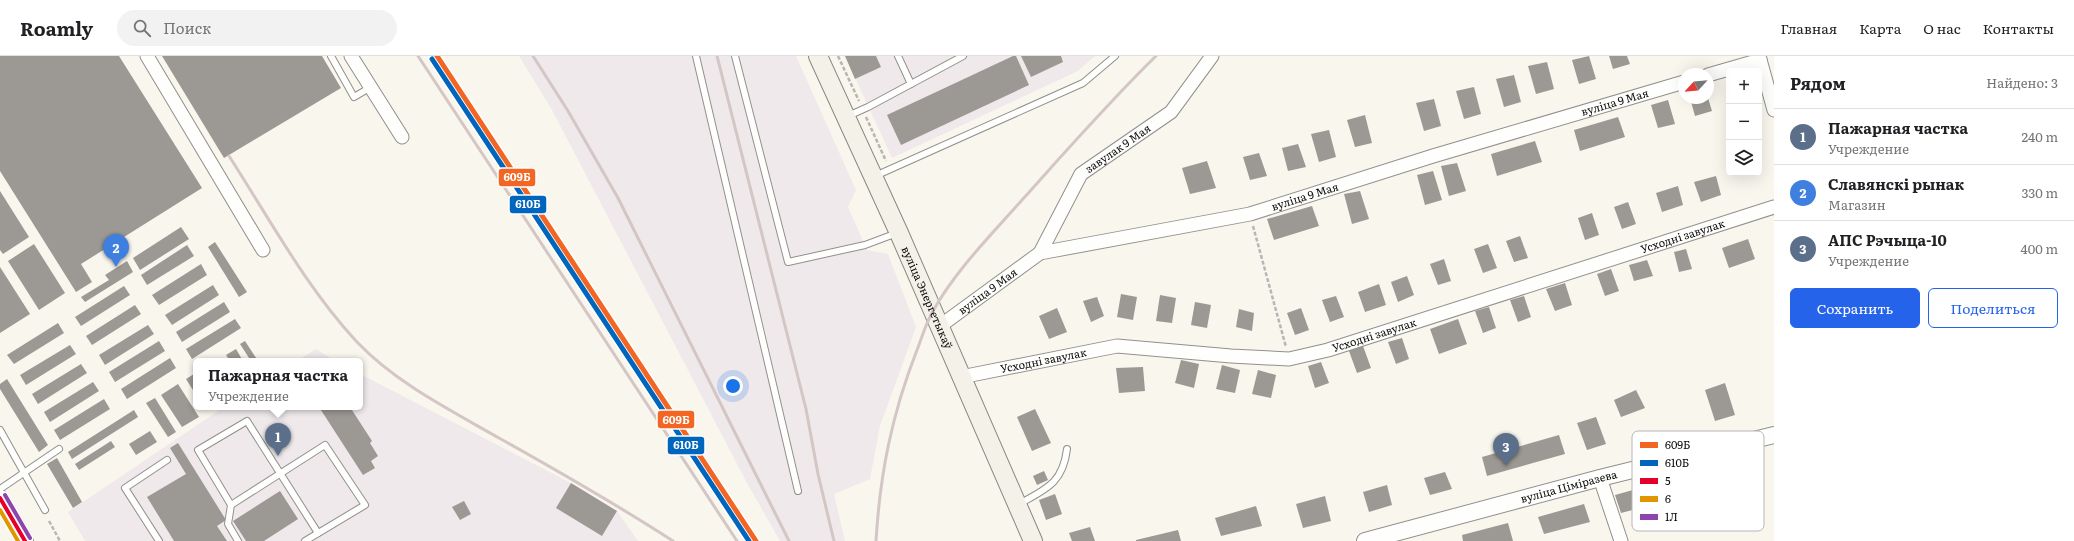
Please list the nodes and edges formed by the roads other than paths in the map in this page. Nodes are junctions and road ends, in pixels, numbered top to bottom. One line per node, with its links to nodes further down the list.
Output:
1 (147, 56): 22 (street)
2 (331, 56): 15 (lane)
3 (352, 56): 15 (street)
4 (696, 56): 37 (lane)
5 (735, 56): 21 (lane)
6 (818, 56): 17 (main road, вуліца Энергетыкаў)
7 (898, 56): 13 (lane)
8 (963, 56): 13 (lane)
9 (1115, 56): 19 (lane)
10 (1212, 56): 23 (street, завулак 9 Мая)
11 (1759, 58): 12 (street); 16 (street)
12 (1714, 73)
13 (911, 84): 17 (lane)
14 (1678, 84): 23 (street, вуліца 9 Мая)
15 (371, 87): 18 (street)
16 (1774, 110)
17 (846, 117): 19 (main road, вуліца Энергетыкаў)
18 (402, 137)
19 (874, 177): 21 (main road, вуліца Энергетыкаў)
20 (1774, 206): 25 (street, Усходні завулак)
21 (899, 233): 24 (main road, вуліца Энергетыкаў)
22 (263, 250)
23 (1040, 253): 24 (street, вуліца 9 Мая)
24 (940, 326): 25 (main road, вуліца Энергетыкаў)
25 (961, 377): 40 (main road, вуліца Энергетыкаў)
26 (0, 430): 33 (lane)
27 (1774, 435): 28 (street, вуліца Ціміразева)
28 (1764, 437)
29 (59, 449): 33 (lane)
30 (1067, 449): 40 (lane)
31 (167, 460): 44 (lane)
32 (1632, 470): 35 (street, вуліца Ціміразева)
33 (23, 473): 36 (lane); 41 (lane)
34 (280, 474): 39 (lane); 39 (lane); 42 (lane); 42 (lane)
35 (1600, 478): 48 (street, вуліца Ціміразева); 49 (street)
36 (0, 489)
37 (798, 491)
38 (0, 498): 43 (street)
39 (231, 505): 45 (lane)
40 (1017, 505): 47 (main road, вуліца Энергетыкаў)
41 (45, 510)
42 (318, 533): 46 (lane)
43 (25, 541)
44 (159, 541)
45 (238, 541)
46 (305, 541)
47 (1033, 541)
48 (1365, 541)
49 (1621, 541)

